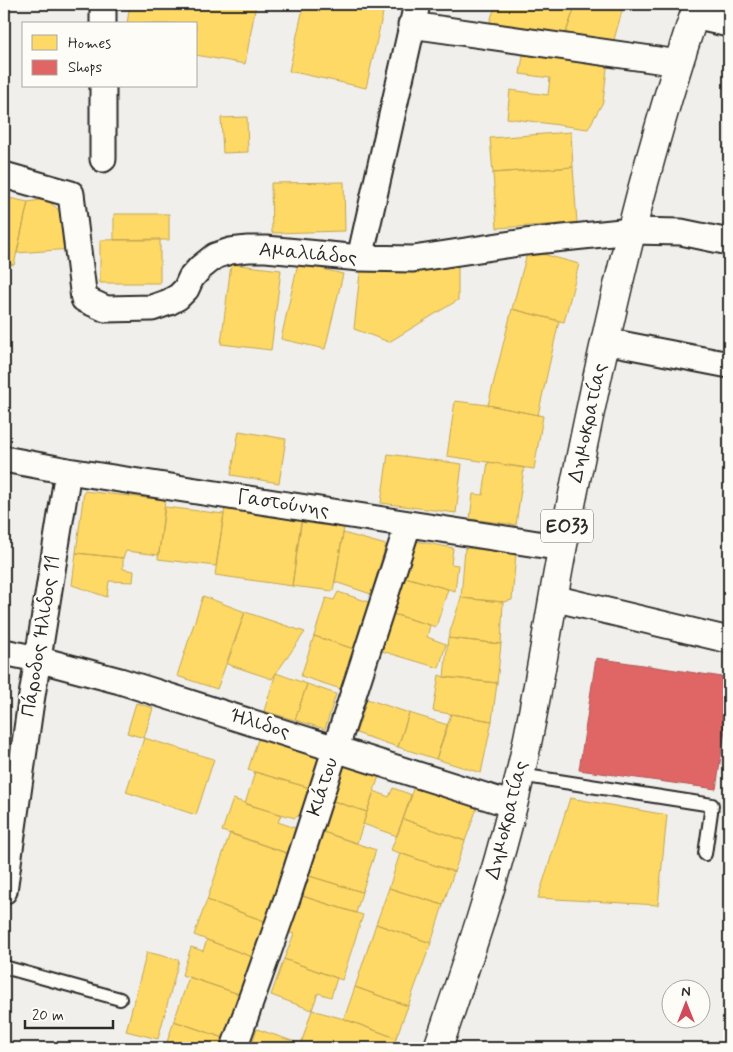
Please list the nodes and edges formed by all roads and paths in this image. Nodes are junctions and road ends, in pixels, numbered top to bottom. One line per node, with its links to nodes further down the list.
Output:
1 (103, 4): 4 (street)
2 (696, 10): 5 (street); 6 (main road, Δημοκρατίας / ΕΟ33)
3 (414, 14): 6 (street); 12 (street)
4 (103, 22)
5 (729, 24)
6 (679, 63): 10 (main road, Δημοκρατίας / ΕΟ33)
7 (103, 88): 8 (street)
8 (103, 159)
9 (4, 175): 12 (street, Αμαλιάδος)
10 (631, 231): 11 (street, Αμαλιάδος); 12 (street, Αμαλιάδος); 13 (main road, Δημοκρατίας / ΕΟ33)
11 (729, 242)
12 (360, 258)
13 (605, 341): 14 (street); 18 (main road, Δημοκρατίας / ΕΟ33)
14 (729, 365)
15 (4, 459): 16 (street, Γαστούνης)
16 (68, 471): 17 (street, Γαστούνης); 22 (street, Πάροδος Ήλιδος 11)
17 (408, 525): 18 (street, Γαστούνης); 23 (street, Κιάτου)
18 (562, 548): 19 (main road, Δημοκρατίας / ΕΟ33)
19 (553, 598): 20 (street); 24 (main road, Δημοκρατίας / ΕΟ33)
20 (729, 640)
21 (4, 652): 22 (street, Ήλιδος)
22 (37, 659): 23 (street, Ήλιδος); 27 (street, Πάροδος Ήλιδος 11)
23 (335, 748): 25 (street, Ήλιδος); 30 (street, Κιάτου)
24 (520, 775): 25 (main road, Δημοκρατίας / ΕΟ33); 26 (lane)
25 (513, 805): 31 (main road, Δημοκρατίας / ΕΟ33)
26 (705, 854)
27 (4, 891)
28 (4, 967): 29 (lane)
29 (120, 1000)
30 (234, 1048)
31 (438, 1048)

